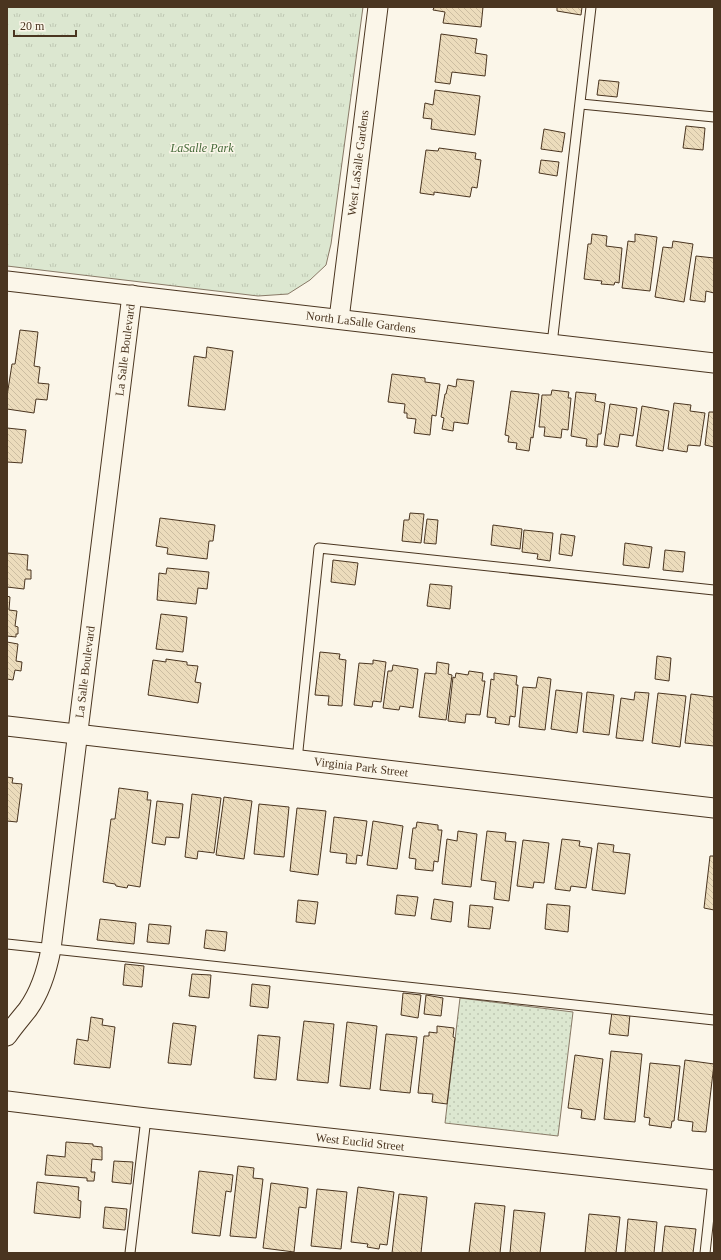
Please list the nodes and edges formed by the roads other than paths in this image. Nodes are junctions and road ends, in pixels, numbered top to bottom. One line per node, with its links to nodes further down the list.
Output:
1 (378, 7): 7 (street, West LaSalle Gardens)
2 (591, 7): 3 (lane)
3 (581, 104): 4 (lane); 8 (lane)
4 (714, 117)
5 (7, 281): 6 (street, North LaSalle Gardens)
6 (132, 296): 7 (street, North LaSalle Gardens); 12 (street, La Salle Boulevard)
7 (339, 320): 8 (street, North LaSalle Gardens)
8 (552, 344): 9 (street, North LaSalle Gardens)
9 (714, 363)
10 (714, 590): 13 (lane)
11 (7, 726): 12 (street, Virginia Park Street)
12 (78, 734): 13 (street, Virginia Park Street); 16 (street, La Salle Boulevard)
13 (296, 760): 14 (street, Virginia Park Street)
14 (714, 808)
15 (7, 944): 16 (lane)
16 (51, 949): 17 (lane); 18 (street, La Salle Boulevard)
17 (714, 1020)
18 (7, 1036)
19 (7, 1101): 20 (street, West Euclid Street)
20 (146, 1118): 21 (street, West Euclid Street); 22 (lane)
21 (713, 1180): 23 (lane)
22 (130, 1253)
23 (705, 1253)

